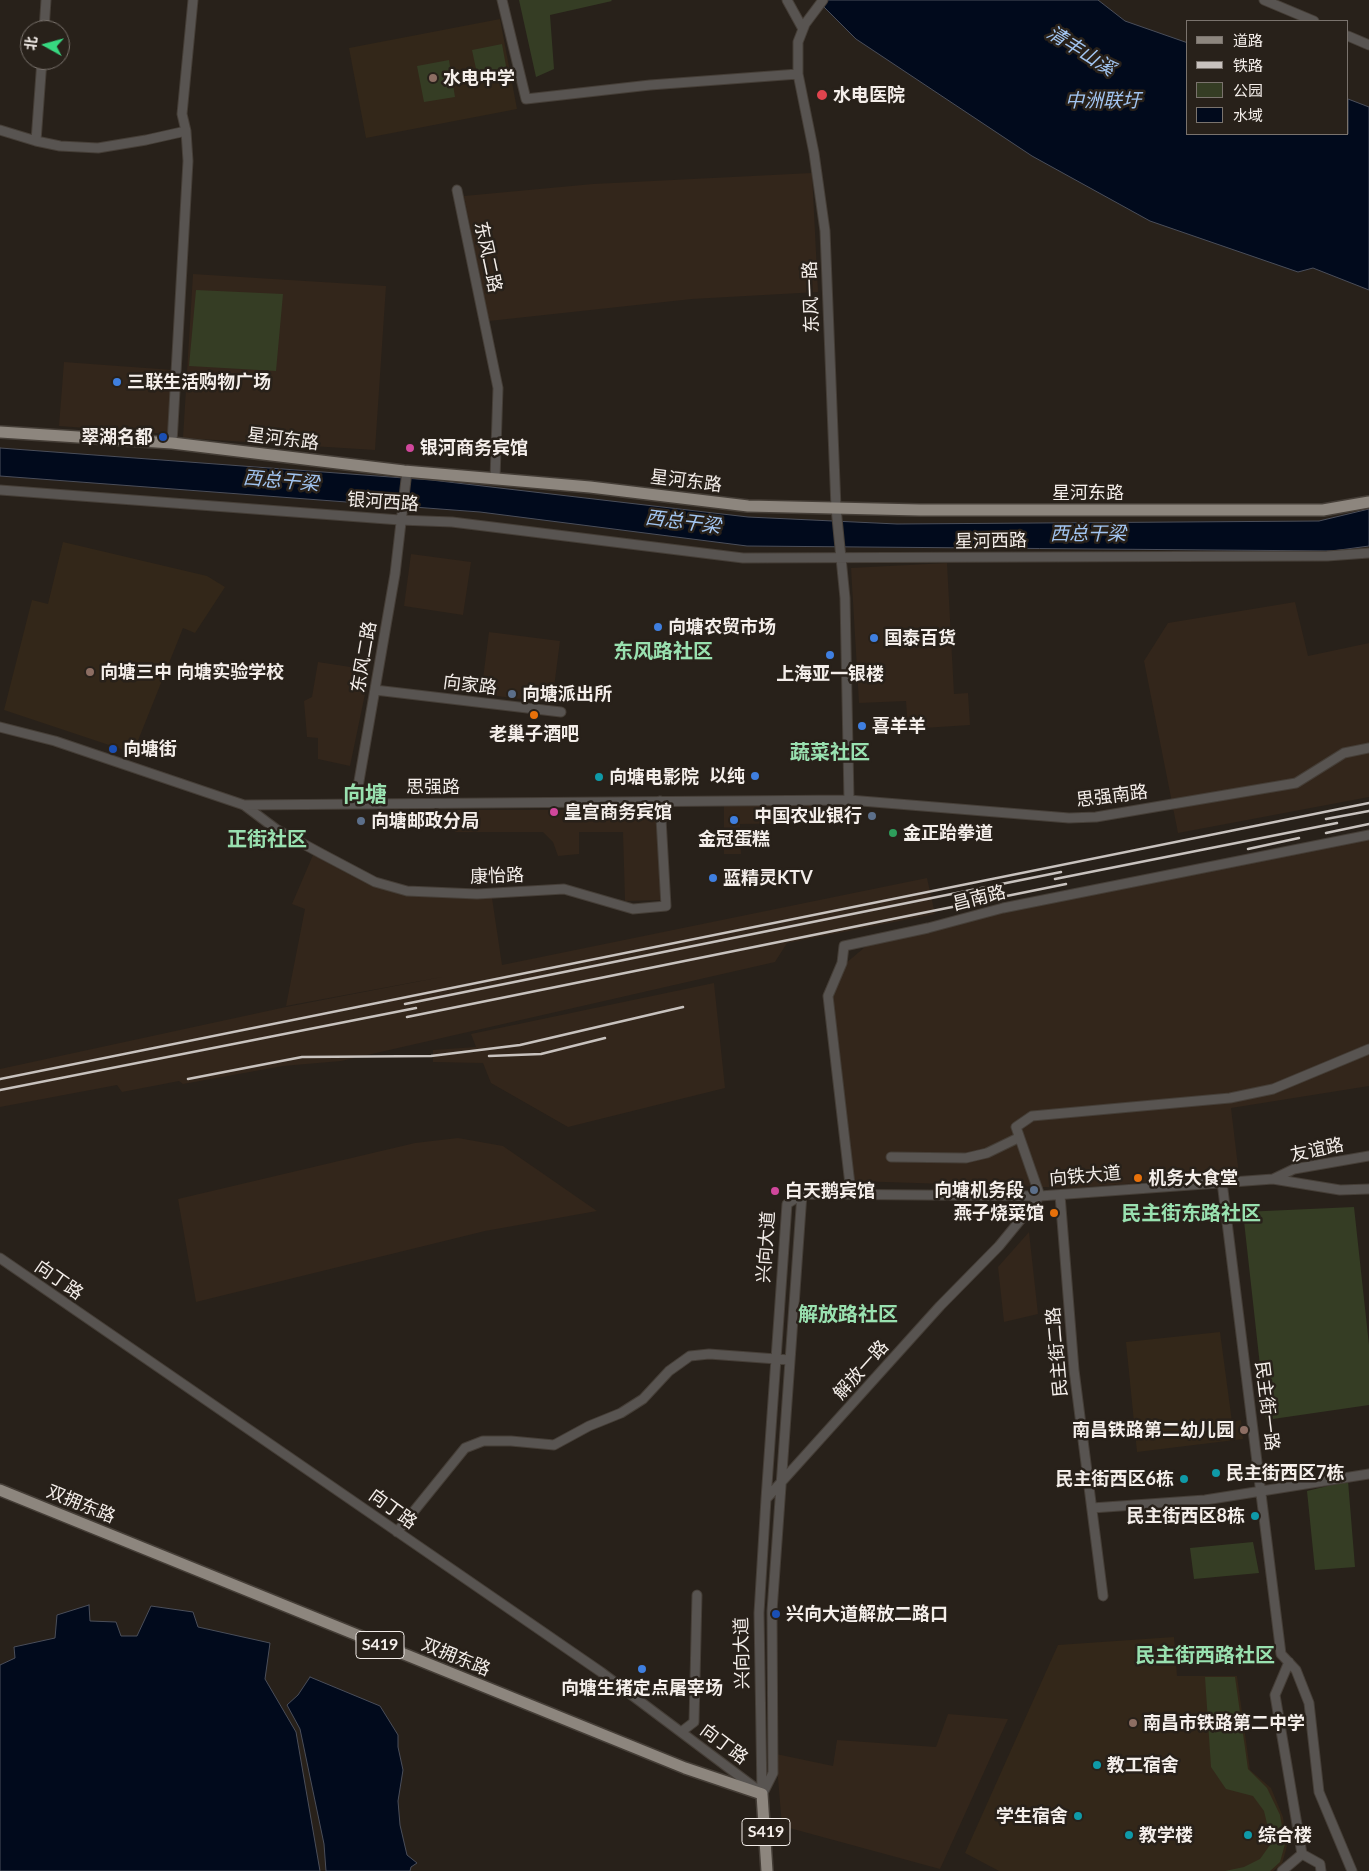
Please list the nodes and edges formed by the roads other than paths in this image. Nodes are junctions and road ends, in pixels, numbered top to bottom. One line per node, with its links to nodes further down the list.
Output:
1 (46, 0): 7 (street)
2 (193, 0): 15 (street)
3 (502, 0): 13 (street)
4 (787, 0): 9 (street)
5 (823, 0): 9 (street, 东风一路)
6 (1264, 0): 8 (street)
7 (45, 20)
8 (1312, 20)
9 (802, 29): 13 (street, 东风一路)
10 (1349, 36): 11 (street)
11 (1369, 44)
12 (41, 70): 16 (street)
13 (798, 74): 24 (street, 东风一路)
14 (0, 130): 16 (street)
15 (186, 131): 16 (street); 19 (street)
16 (36, 140)
17 (457, 190): 21 (street, 东风二路)
18 (0, 432): 19 (main road, 星河东路)
19 (172, 443): 20 (main road, 星河东路)
20 (407, 474): 21 (main road, 星河东路); 25 (street, 东风二路)
21 (495, 478): 24 (main road, 星河东路)
22 (0, 490): 25 (street, 银河西路)
23 (1369, 502): 24 (main road, 星河东路)
24 (836, 508): 28 (street, 东风一路)
25 (402, 518): 26 (street, 银河西路); 29 (street, 东风二路)
26 (674, 549): 28 (street, 星河西路)
27 (1369, 553): 28 (street, 星河西路)
28 (842, 559): 33 (street)
29 (375, 690): 30 (street, 向家路); 35 (street, 东风二路)
30 (561, 712)
31 (0, 727): 36 (street, 思强路)
32 (1369, 748): 33 (street, 思强南路)
33 (849, 800): 34 (street, 思强路)
34 (660, 801): 35 (street, 思强路); 36 (street, 康怡路)
35 (355, 804): 36 (street, 思强路)
36 (244, 805)
37 (1369, 835): 45 (street, 昌南路)
38 (1369, 1049): 39 (street)
39 (1018, 1138): 41 (street); 48 (street)
40 (1369, 1156): 42 (street, 友谊路)
41 (891, 1157)
42 (1273, 1179): 43 (street, 向铁大道); 44 (street, 向铁大道)
43 (1222, 1182): 47 (street, 向铁大道); 55 (street, 民主街一路)
44 (1369, 1189)
45 (851, 1193): 46 (street, 向铁大道); 48 (street, 向铁大道)
46 (802, 1194): 50 (street, 兴向大道); 51 (street, 兴向大道)
47 (1060, 1194): 48 (street, 向铁大道); 57 (street, 民主街二路)
48 (1040, 1196): 53 (street, 解放一路)
49 (0, 1258): 58 (street, 向丁路)
50 (776, 1358): 51 (street); 56 (street, 兴向大道); 58 (street)
51 (790, 1360): 53 (street, 兴向大道)
52 (1369, 1474): 55 (street)
53 (782, 1481): 56 (street, 解放一路); 63 (street, 兴向大道)
54 (0, 1490): 63 (main road, 双拥东路 / S419)
55 (1261, 1492): 57 (street); 61 (street, 民主街一路)
56 (766, 1499): 63 (street, 兴向大道)
57 (1092, 1508): 60 (street, 民主街二路)
58 (397, 1532): 62 (street, 向丁路)
59 (698, 1595): 62 (street)
60 (1103, 1596)
61 (1289, 1662): 64 (street); 68 (street, 民主街一路)
62 (681, 1732): 63 (street, 向丁路)
63 (762, 1794): 65 (main road, 兴向大道 / S419)
64 (1302, 1854): 66 (street); 67 (street)
65 (767, 1871)
66 (1282, 1871)
67 (1321, 1871)
68 (1352, 1871)

